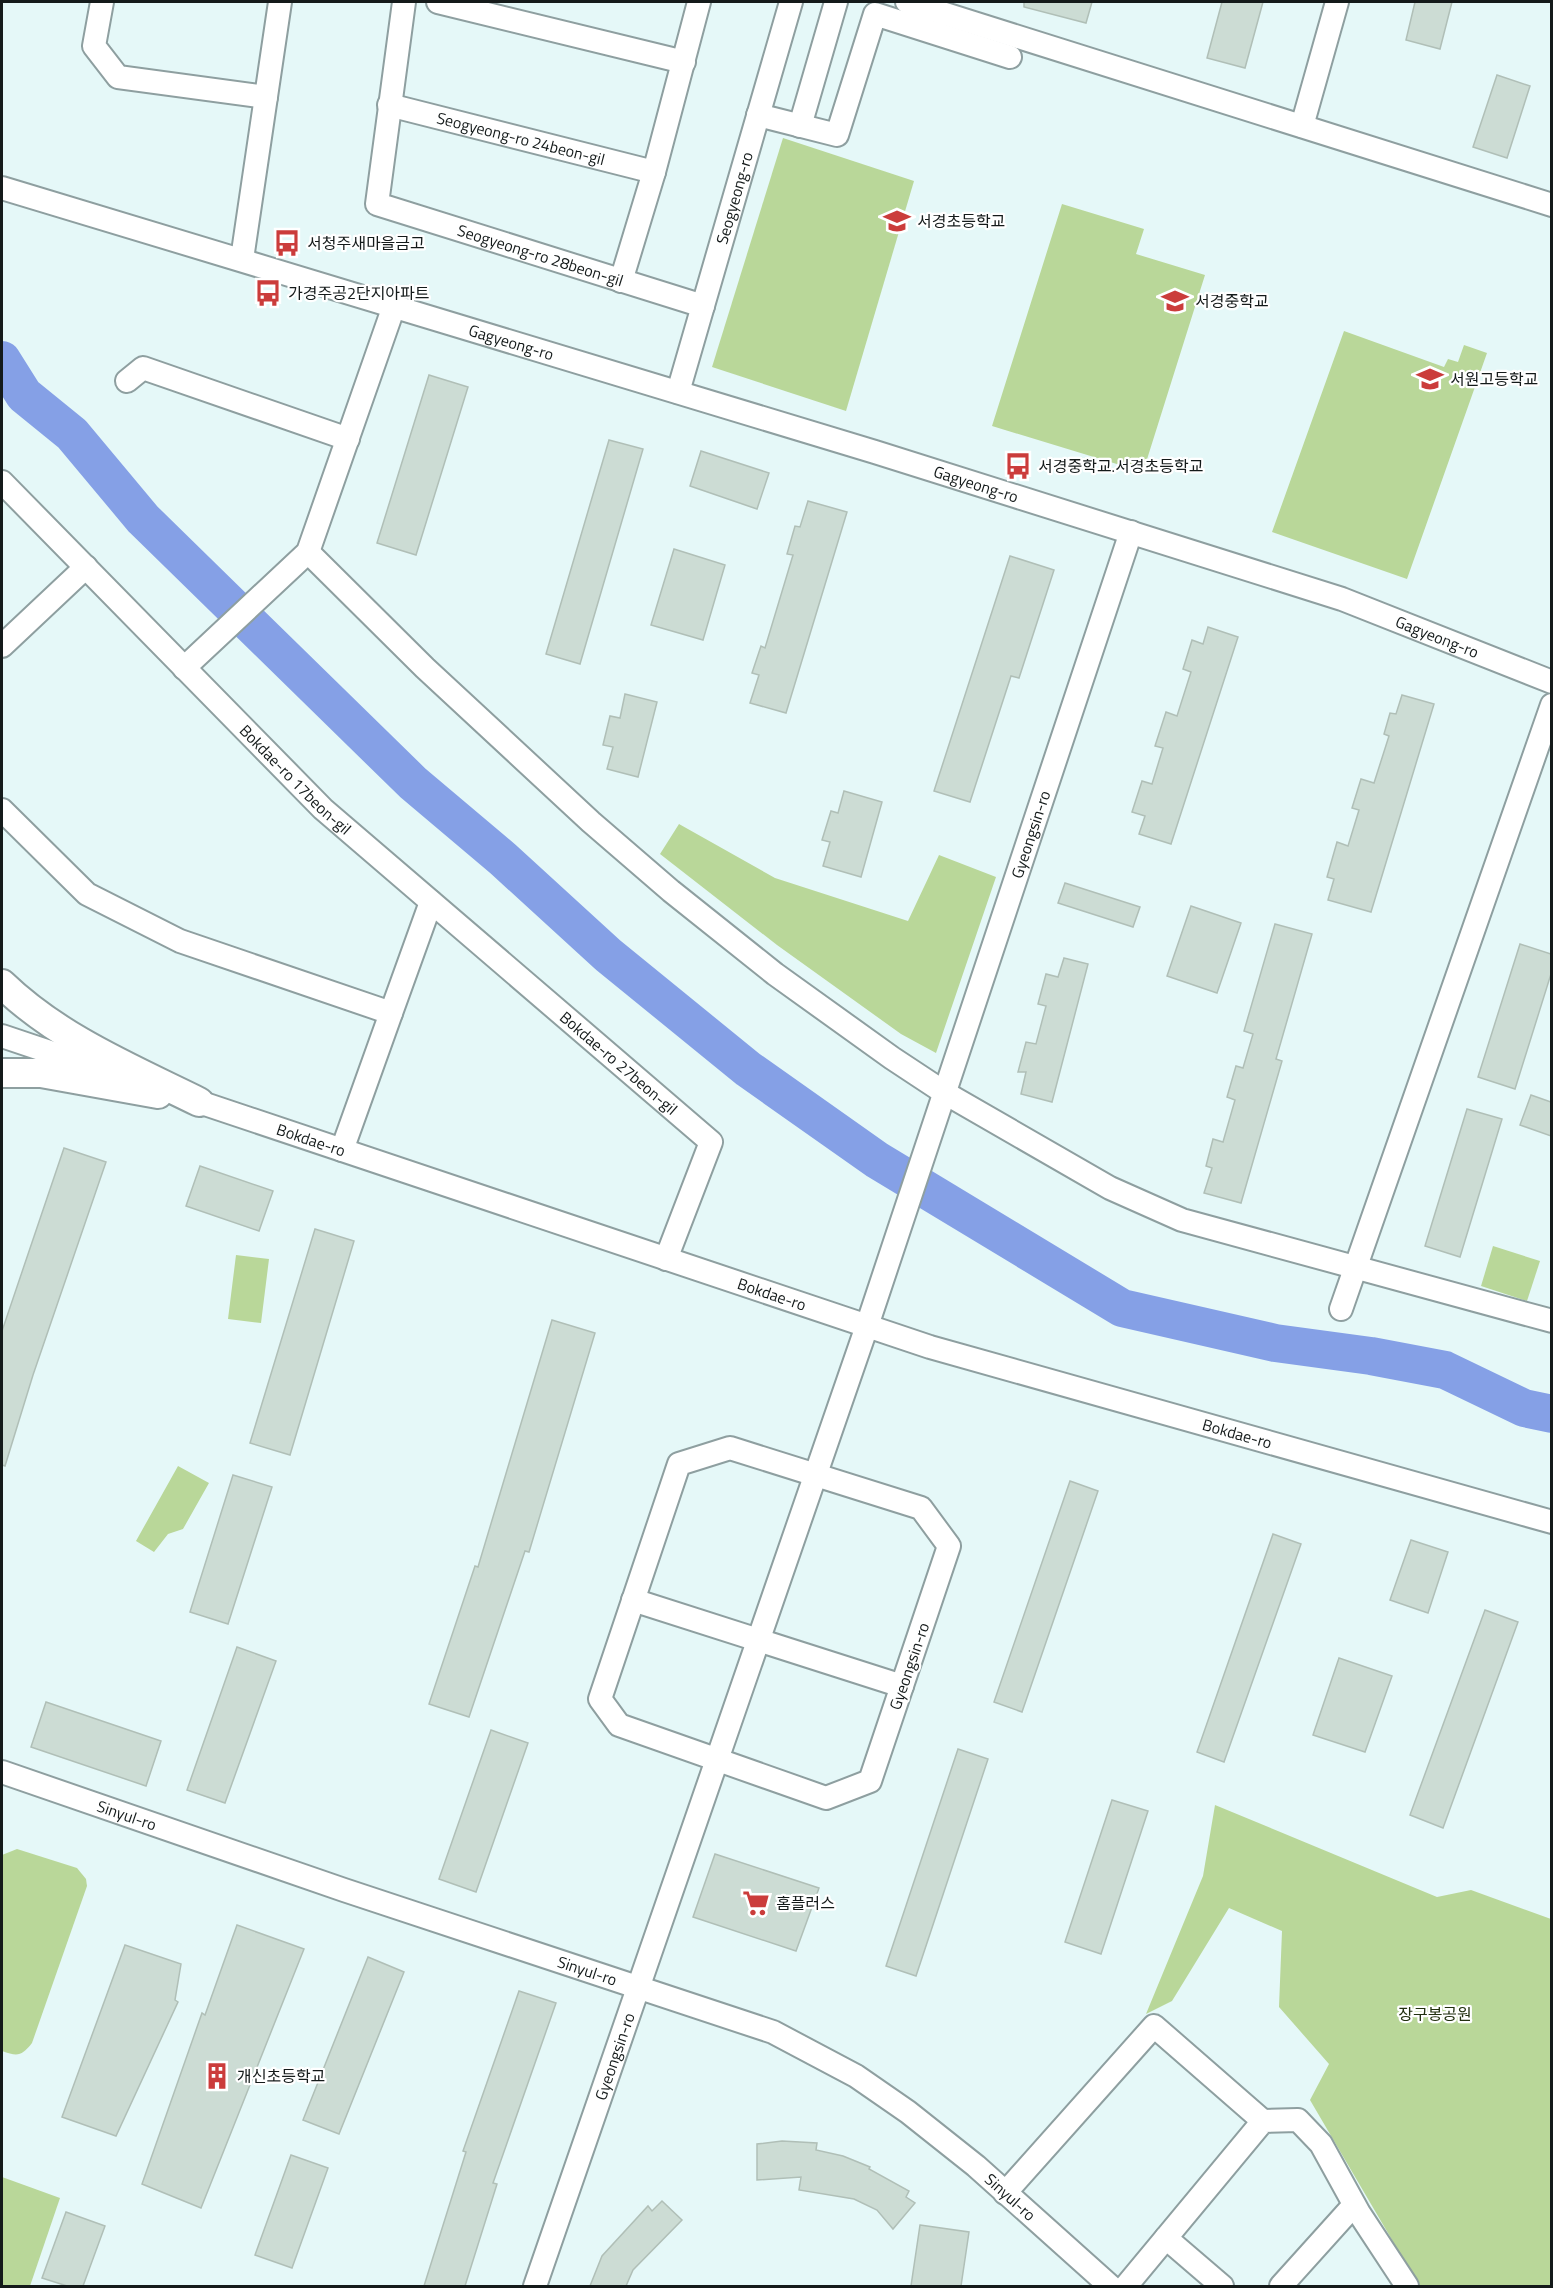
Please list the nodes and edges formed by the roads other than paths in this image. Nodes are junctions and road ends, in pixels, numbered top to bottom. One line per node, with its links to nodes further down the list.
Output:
1 (102, 2): 12 (street)
2 (280, 2): 12 (street)
3 (404, 2): 13 (street)
4 (438, 2): 11 (street)
5 (699, 2): 11 (street)
6 (791, 2): 14 (street, Seogyeong-ro)
7 (836, 2): 15 (street)
8 (907, 2): 16 (street)
9 (1337, 2): 16 (street)
10 (1010, 57): 15 (street)
11 (684, 62): 17 (street)
12 (266, 97): 20 (street)
13 (389, 105): 17 (street, Seogyeong-ro 24beon-gil); 21 (street, Seogyeong-ro 28beon-gil)
14 (758, 115): 15 (street); 23 (street, Seogyeong-ro)
15 (800, 126)
16 (1302, 126): 19 (street)
17 (654, 172): 21 (street)
18 (2, 188): 20 (street, Gagyeong-ro)
19 (1551, 205)
20 (242, 259): 22 (street, Gagyeong-ro)
21 (621, 281): 23 (street, Seogyeong-ro 28beon-gil)
22 (394, 306): 25 (street, Gagyeong-ro); 26 (street)
23 (703, 306): 25 (street, Seogyeong-ro)
24 (127, 381): 26 (street)
25 (678, 392): 28 (street, Gagyeong-ro)
26 (348, 439): 29 (street)
27 (2, 482): 30 (street, Bokdae-ro 17beon-gil)
28 (1131, 532): 33 (street, Gagyeong-ro); 41 (street, Gyeongsin-ro)
29 (308, 552): 32 (street); 41 (street)
30 (86, 567): 31 (street); 32 (street, Bokdae-ro 17beon-gil)
31 (2, 646)
32 (184, 668): 36 (street, Bokdae-ro 17beon-gil)
33 (1551, 682)
34 (1551, 705): 45 (street)
35 (2, 810): 38 (street)
36 (431, 902): 38 (street); 44 (street, Bokdae-ro 27beon-gil)
37 (2, 984): 42 (main road)
38 (391, 1013): 43 (street)
39 (2, 1036): 42 (street, Bokdae-ro)
40 (2, 1073): 42 (main road)
41 (945, 1093): 45 (street); 48 (street, Gyeongsin-ro)
42 (199, 1102): 43 (street, Bokdae-ro)
43 (342, 1150): 44 (street, Bokdae-ro)
44 (666, 1259): 48 (street, Bokdae-ro)
45 (1356, 1266): 46 (street); 47 (street)
46 (1341, 1309)
47 (1551, 1321)
48 (867, 1326): 49 (street, Gyeongsin-ro); 50 (street, Bokdae-ro)
49 (816, 1475): 51 (street, Gyeongsin-ro); 52 (street, Gyeongsin-ro); 53 (street, Gyeongsin-ro)
50 (1551, 1522)
51 (633, 1600): 52 (street); 54 (street, Gyeongsin-ro)
52 (759, 1640): 53 (street); 54 (street, Gyeongsin-ro)
53 (902, 1686): 54 (street, Gyeongsin-ro)
54 (717, 1759): 56 (street, Gyeongsin-ro)
55 (2, 1772): 56 (street, Sinyul-ro)
56 (639, 1986): 58 (street, Sinyul-ro); 61 (street, Gyeongsin-ro)
57 (1263, 2121): 58 (street); 59 (street); 60 (street)
58 (1005, 2193): 62 (street, Sinyul-ro)
59 (1354, 2205): 65 (street); 66 (street)
60 (1166, 2238): 63 (street); 64 (street)
61 (535, 2286)
62 (1110, 2286)
63 (1126, 2286)
64 (1222, 2286)
65 (1281, 2286)
66 (1407, 2286)

